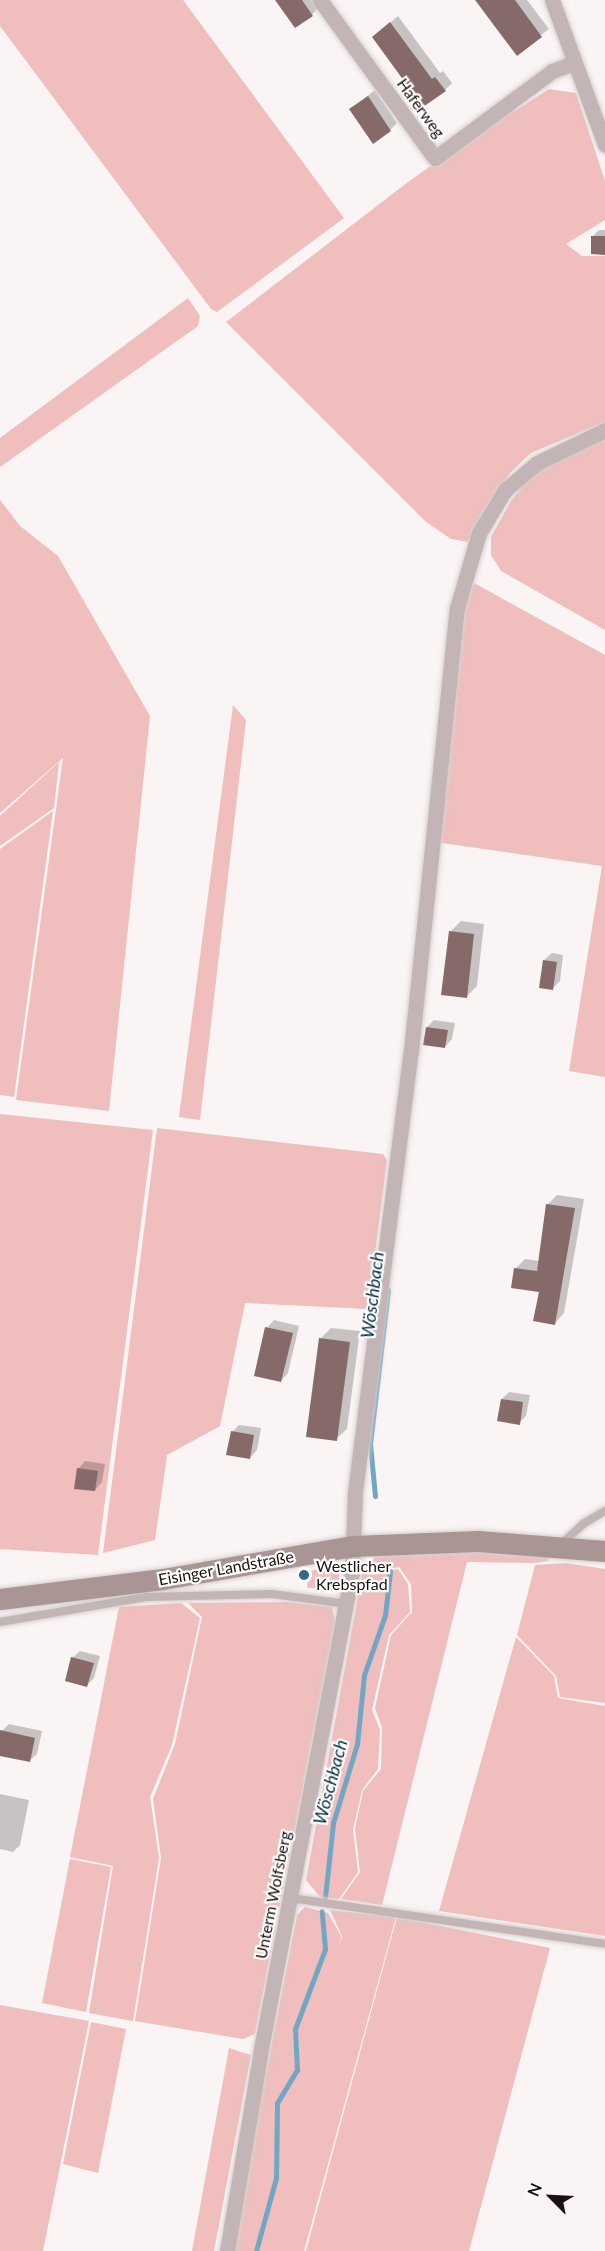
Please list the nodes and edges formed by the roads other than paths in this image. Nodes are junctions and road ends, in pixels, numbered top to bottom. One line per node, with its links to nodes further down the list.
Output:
1 (320, 0): 3 (street, Haferweg)
2 (552, 0): 3 (street)
3 (574, 63): 4 (street)
4 (605, 146)
5 (605, 430): 7 (street, Unterm Wolfsberg)
6 (605, 1511): 8 (lane)
7 (353, 1546): 8 (main road, Eisinger Landstraße); 10 (main road, Eisinger Landstraße); 11 (street, Unterm Wolfsberg)
8 (560, 1546): 9 (main road, Eisinger Landstraße)
9 (605, 1551)
10 (0, 1599)
11 (347, 1604): 12 (lane, Eisinger Landstraße); 13 (street, Unterm Wolfsberg)
12 (0, 1622)
13 (291, 1898): 14 (lane); 15 (street, Unterm Wolfsberg)
14 (605, 1944)
15 (227, 2251)

